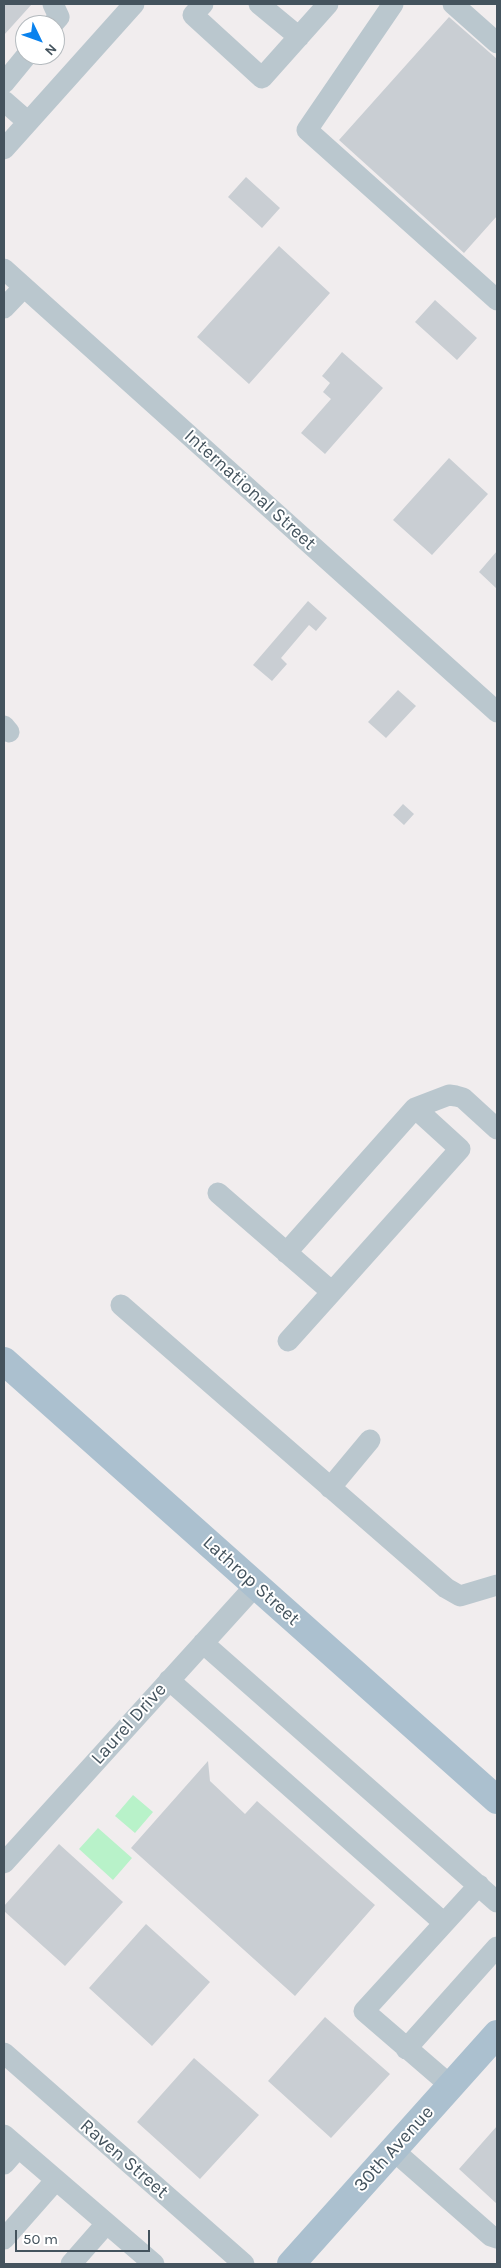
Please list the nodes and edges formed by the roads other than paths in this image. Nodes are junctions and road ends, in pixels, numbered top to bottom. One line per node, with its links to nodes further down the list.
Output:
1 (134, 4): 12 (street)
2 (203, 4): 7 (street)
3 (259, 4): 7 (street)
4 (328, 4): 7 (street)
5 (393, 4): 16 (street)
6 (453, 4): 8 (street)
7 (298, 37)
8 (497, 43)
9 (19, 65): 10 (street)
10 (4, 83)
11 (4, 101): 12 (street)
12 (28, 122): 13 (street)
13 (4, 149)
14 (4, 269): 15 (street, International Street)
15 (24, 287): 17 (street); 18 (street, International Street)
16 (497, 300)
17 (4, 308)
18 (497, 712)
19 (415, 1108): 20 (street); 22 (street); 23 (street)
20 (497, 1129)
21 (218, 1193): 22 (street)
22 (286, 1253): 23 (street)
23 (332, 1292): 25 (street)
24 (121, 1305): 28 (street)
25 (288, 1341)
26 (5, 1366): 29 (main road, Lathrop Street)
27 (370, 1440): 28 (street)
28 (330, 1488): 30 (street)
29 (256, 1585): 31 (street, Laurel Drive); 33 (main road, Lathrop Street)
30 (497, 1585)
31 (203, 1643): 32 (street, Laurel Drive); 35 (street)
32 (169, 1680): 34 (street, Laurel Drive); 37 (street)
33 (497, 1800)
34 (4, 1863)
35 (478, 1886): 36 (street); 37 (street)
36 (497, 1902)
37 (444, 1924): 40 (street)
38 (497, 1947): 40 (street)
39 (497, 2034): 42 (main road, 30th Avenue)
40 (406, 2049): 42 (street)
41 (4, 2053): 52 (street, Raven Street)
42 (451, 2086): 44 (main road, 30th Avenue)
43 (11, 2142): 45 (street); 46 (street)
44 (393, 2150): 48 (street); 53 (main road, 30th Avenue)
45 (4, 2164)
46 (55, 2181): 47 (street); 49 (street)
47 (106, 2224): 50 (street); 51 (street)
48 (497, 2238)
49 (4, 2239)
50 (71, 2264)
51 (154, 2264)
52 (244, 2264)
53 (291, 2264)

